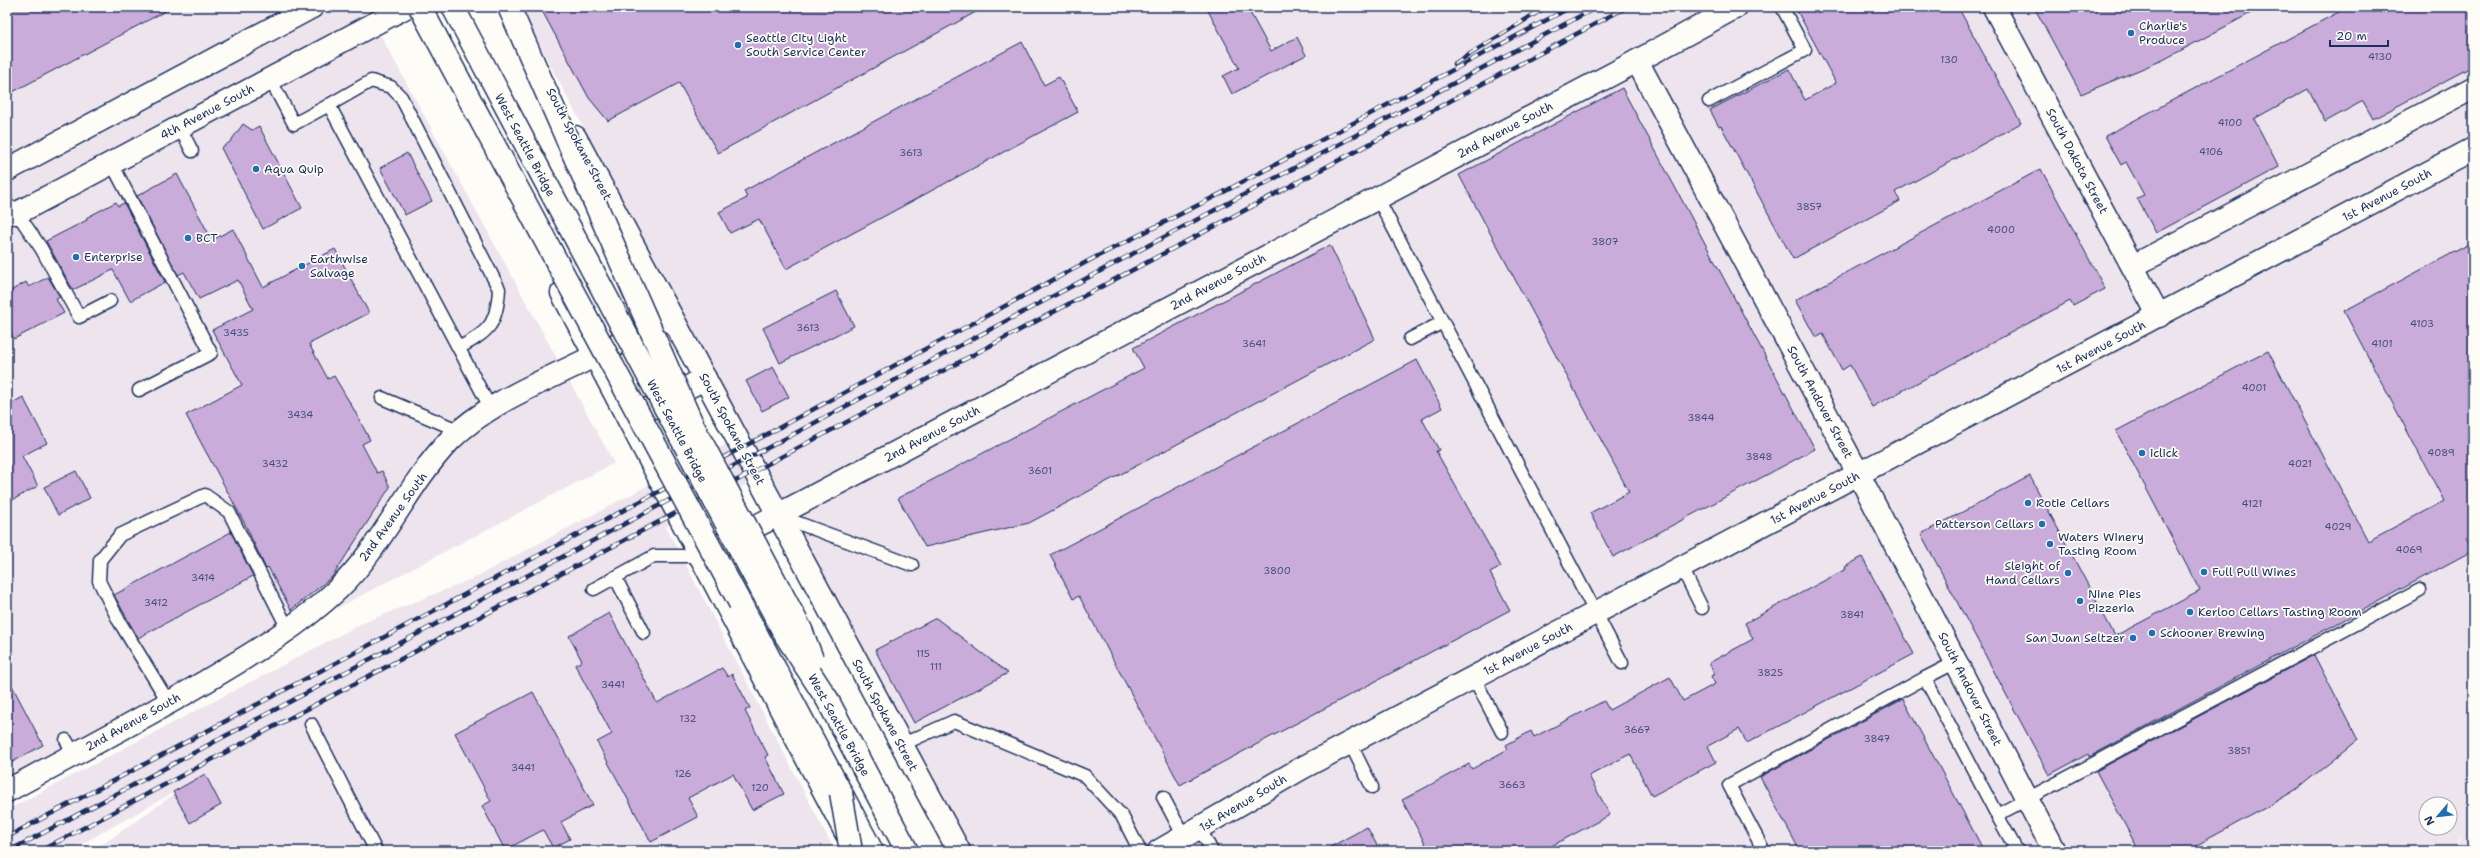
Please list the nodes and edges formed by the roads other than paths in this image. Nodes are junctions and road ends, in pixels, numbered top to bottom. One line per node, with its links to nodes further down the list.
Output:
1 (312, 7): 19 (main road)
2 (406, 7): 11 (main road, 4th Avenue South)
3 (412, 7): 29 (main road)
4 (420, 7): 60 (main road, bridge)
5 (453, 7): 52 (main road, West Seattle Bridge, bridge)
6 (508, 7): 25 (main road, South Spokane Street); 52 (main road, bridge)
7 (1736, 7): 10 (main road, 2nd Avenue South)
8 (1782, 7): 13 (lane)
9 (1994, 7): 22 (main road, South Dakota Street)
10 (1637, 61): 20 (main road, 2nd Avenue South); 36 (main road, South Andover Street)
11 (270, 79): 14 (lane); 15 (main road, 4th Avenue South)
12 (2473, 88): 22 (main road)
13 (1709, 101)
14 (329, 105): 28 (lane); 28 (lane)
15 (179, 126): 17 (lane); 18 (main road, 4th Avenue South)
16 (2473, 149): 24 (main road, 1st Avenue South)
17 (192, 151)
18 (112, 162): 21 (main road, 4th Avenue South); 31 (lane)
19 (7, 170)
20 (1377, 197): 26 (lane); 37 (main road, 2nd Avenue South)
21 (12, 213): 23 (lane)
22 (2133, 266): 24 (main road, South Dakota Street)
23 (110, 301)
24 (2159, 316): 36 (main road, 1st Avenue South)
25 (671, 317): 29 (main road, 2nd Avenue South); 30 (main road, South Spokane Street)
26 (1443, 322): 27 (lane); 45 (lane)
27 (1410, 339)
28 (459, 348): 33 (lane)
29 (594, 356): 33 (main road, 2nd Avenue South); 34 (main road)
30 (705, 378): 34 (main road); 37 (main road, South Spokane Street)
31 (139, 390)
32 (382, 398): 35 (lane)
33 (491, 409): 35 (main road, 2nd Avenue South)
34 (628, 420): 38 (main road)
35 (460, 431): 46 (main road, 2nd Avenue South)
36 (1859, 475): 40 (main road, 1st Avenue South); 48 (main road, South Andover Street)
37 (778, 516): 38 (main road, 2nd Avenue South); 39 (lane); 57 (main road, South Spokane Street)
38 (700, 556): 41 (lane); 67 (main road)
39 (912, 564)
40 (1682, 568): 44 (lane); 45 (main road, 1st Avenue South)
41 (614, 577): 42 (lane); 47 (lane)
42 (594, 589)
43 (2420, 590): 62 (lane)
44 (1702, 608)
45 (1597, 613): 49 (lane); 50 (main road, 1st Avenue South)
46 (288, 629): 53 (main road, 2nd Avenue South); 53 (lane)
47 (644, 633)
48 (1956, 662): 51 (lane); 62 (main road, South Andover Street)
49 (1622, 663)
50 (1474, 678): 55 (lane); 56 (main road, 1st Avenue South)
51 (1925, 678): 63 (lane); 74 (lane)
52 (827, 699): 69 (main road, West Seattle Bridge)
53 (169, 703): 59 (main road, 2nd Avenue South)
54 (311, 724): 65 (lane)
55 (1502, 732)
56 (1350, 743): 58 (lane); 64 (main road, 1st Avenue South)
57 (901, 745): 70 (main road, South Spokane Street); 71 (lane)
58 (1372, 787)
59 (7, 791)
60 (841, 793): 66 (main road, bridge); 68 (main road)
61 (1163, 797): 64 (lane)
62 (2027, 798): 63 (lane); 76 (main road, South Andover Street)
63 (1996, 815): 75 (lane)
64 (1192, 833): 72 (main road, 1st Avenue South); 73 (lane)
65 (376, 851)
66 (851, 851)
67 (856, 851)
68 (872, 851)
69 (907, 851)
70 (959, 851)
71 (1140, 851)
72 (1159, 851)
73 (1212, 851)
74 (1764, 851)
75 (2017, 851)
76 (2054, 851)

